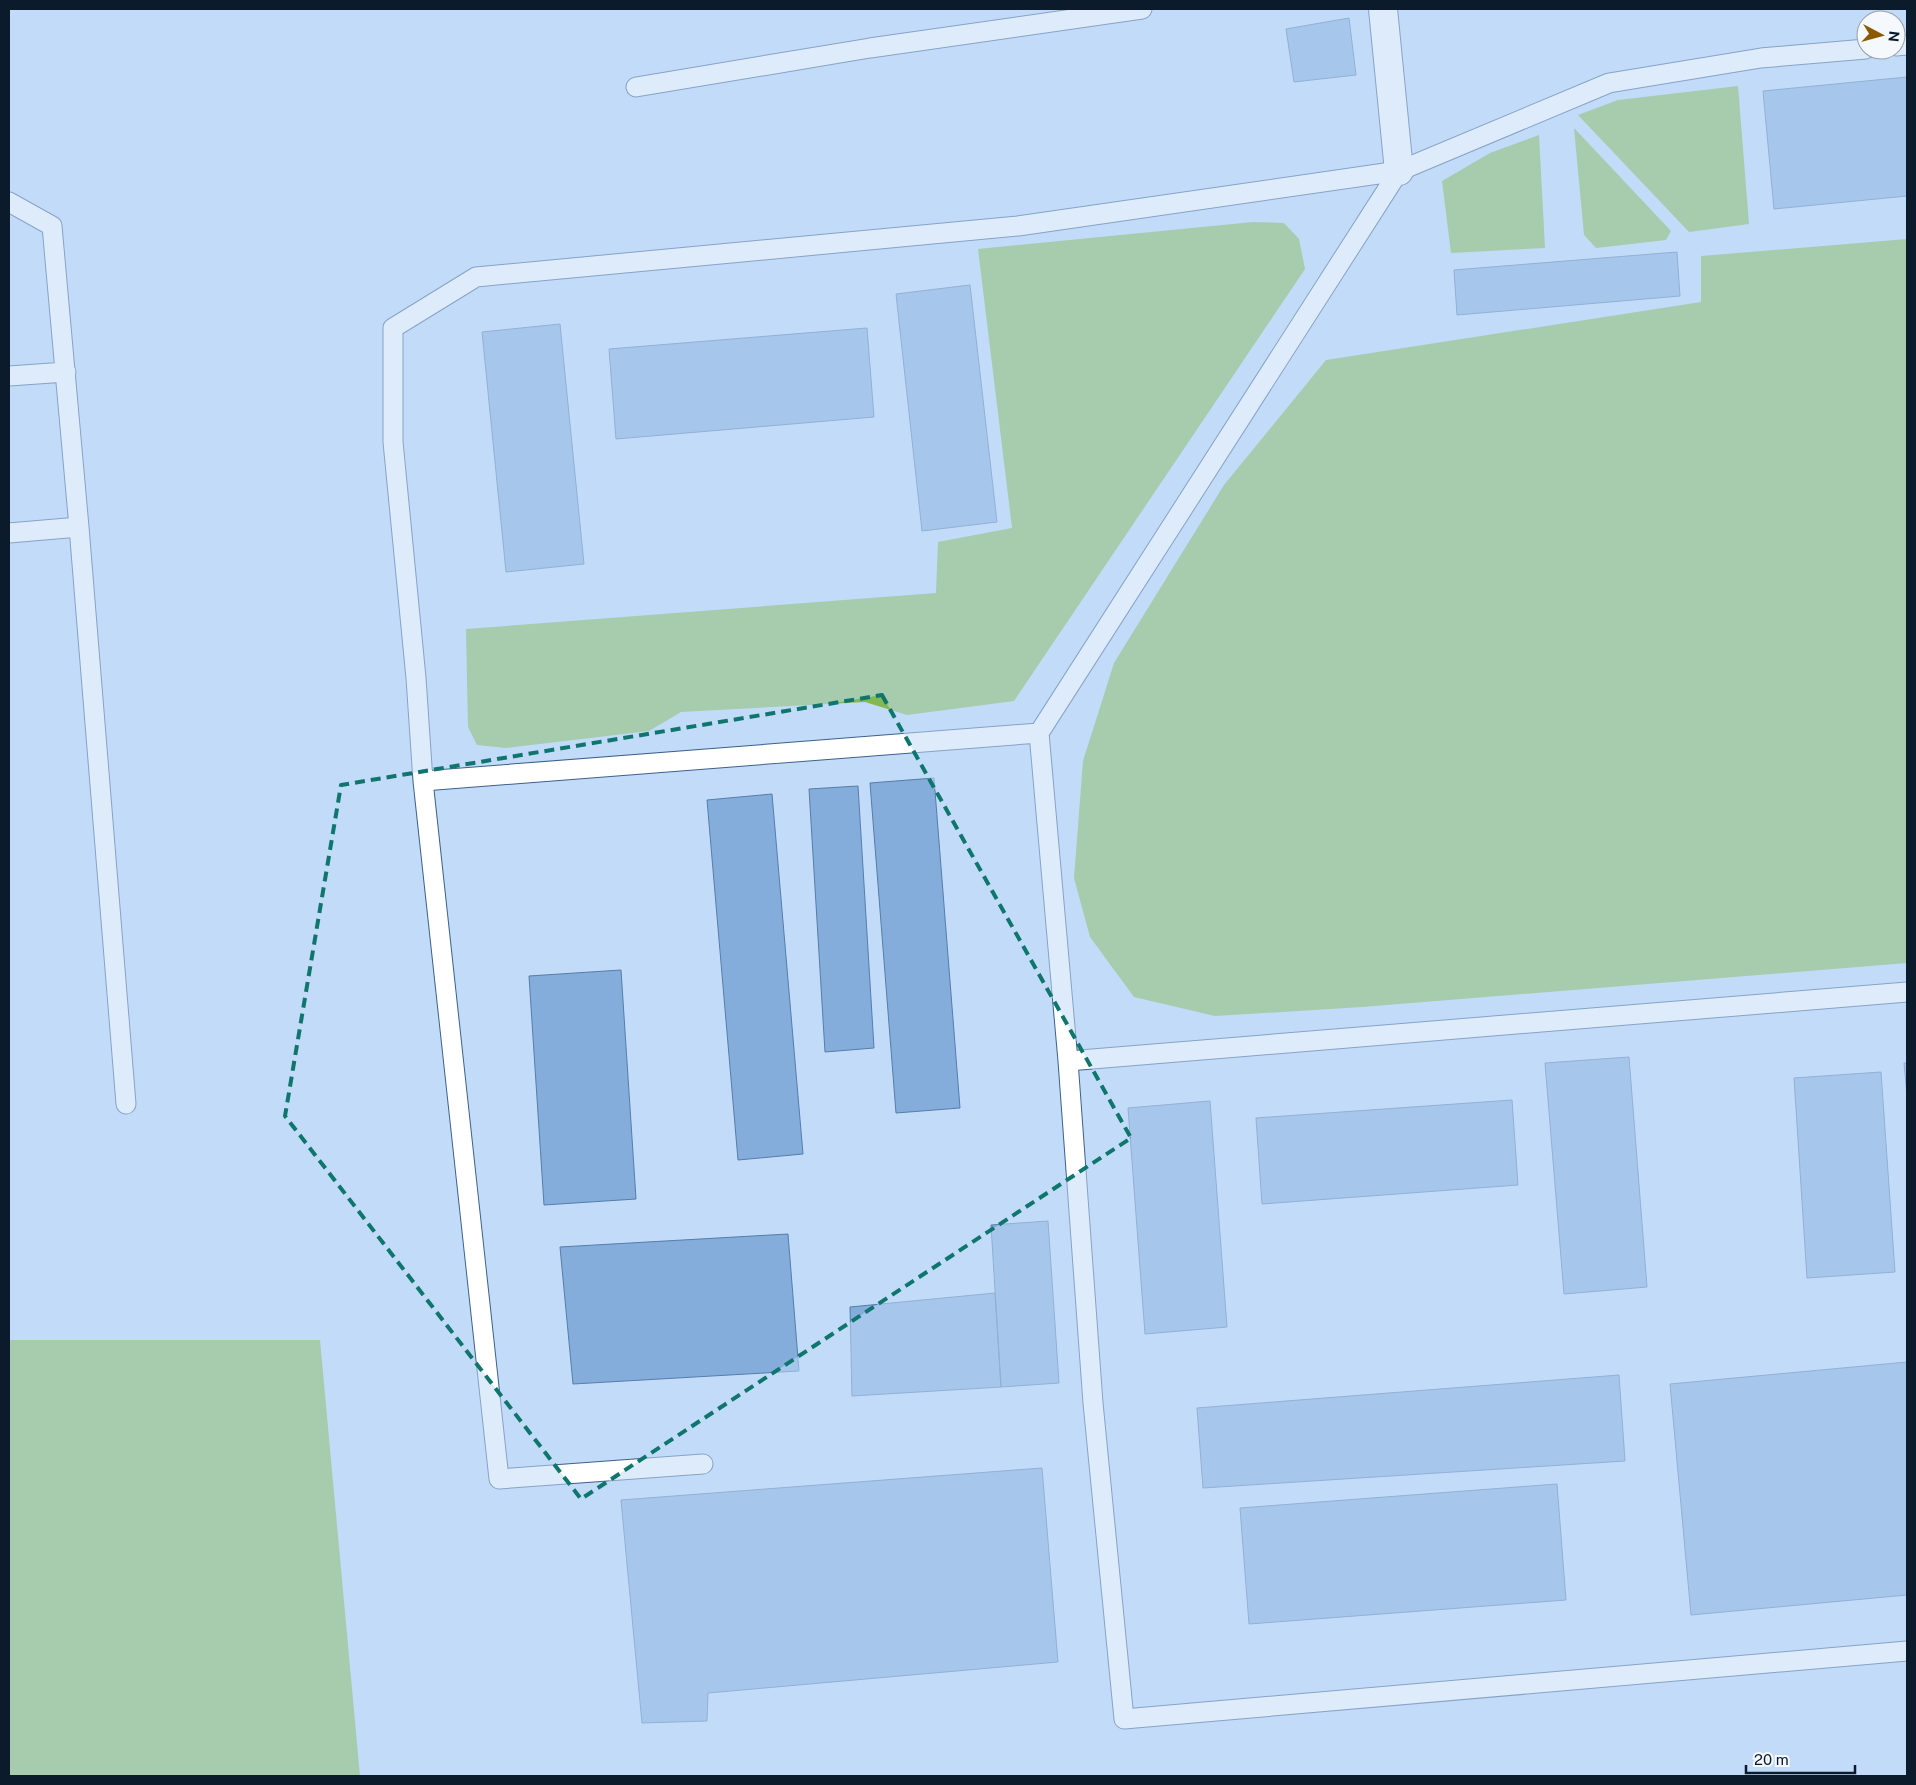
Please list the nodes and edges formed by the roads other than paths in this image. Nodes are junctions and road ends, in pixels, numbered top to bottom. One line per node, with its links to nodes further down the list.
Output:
1 (1142, 9): 4 (lane)
2 (1383, 9): 5 (street)
3 (1856, 50): 5 (lane)
4 (636, 87)
5 (1399, 171): 11 (lane); 12 (lane)
6 (9, 202): 7 (lane)
7 (66, 372): 8 (lane); 9 (lane)
8 (9, 376)
9 (80, 527): 10 (lane); 15 (lane)
10 (9, 533)
11 (1039, 733): 12 (lane); 14 (lane)
12 (423, 781): 16 (lane)
13 (1907, 992): 14 (lane)
14 (1068, 1061): 17 (lane)
15 (126, 1104)
16 (703, 1464)
17 (1907, 1650)

